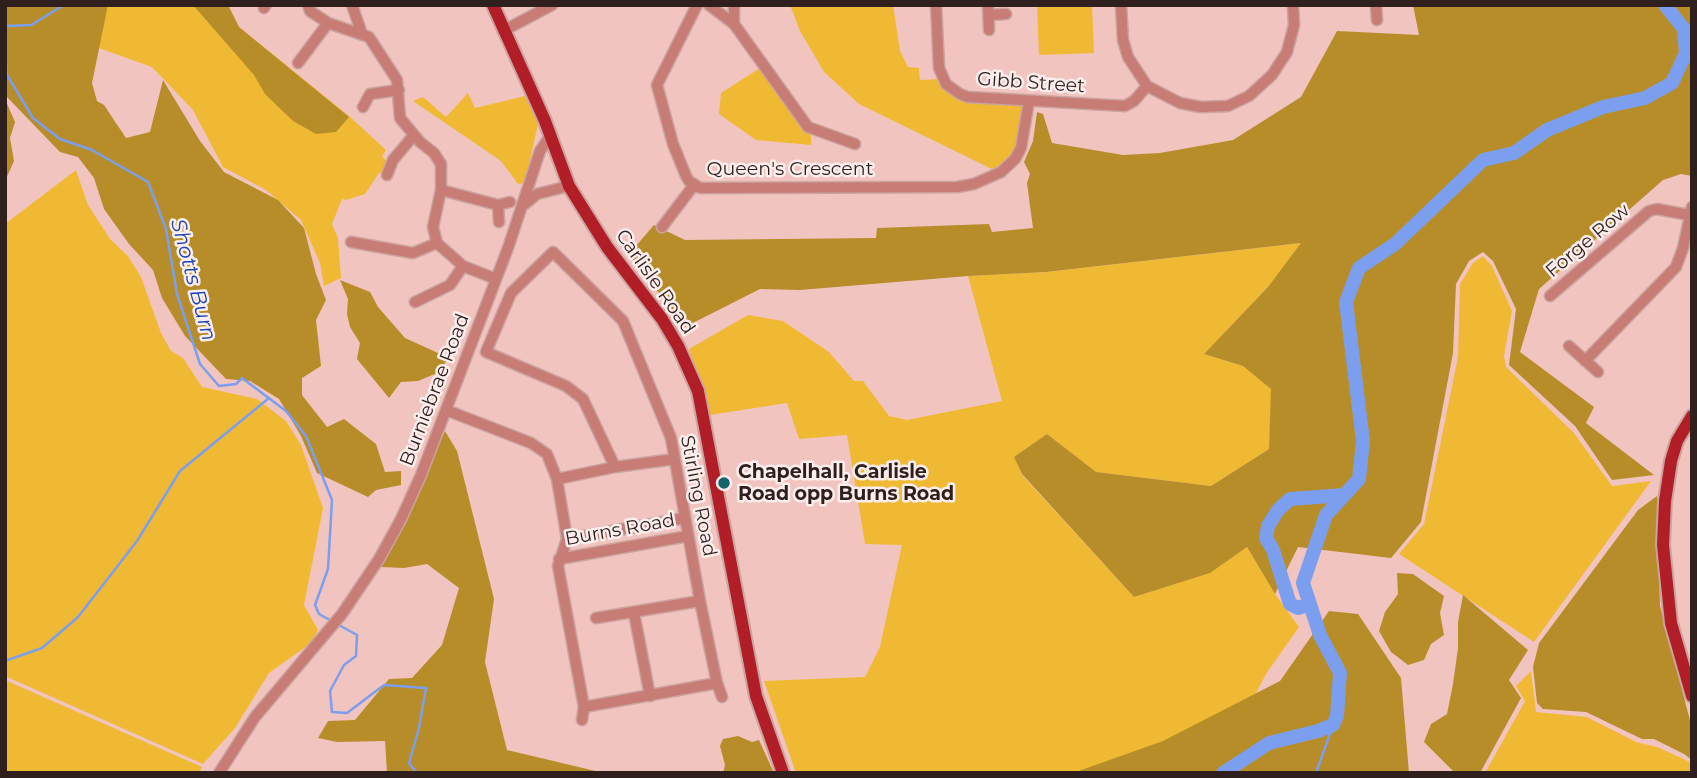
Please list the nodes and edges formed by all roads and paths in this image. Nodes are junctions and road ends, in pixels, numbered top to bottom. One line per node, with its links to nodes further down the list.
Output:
1 (308, 5): 15 (street)
2 (352, 5): 19 (street)
3 (493, 5): 18 (main road, Carlisle Road)
4 (552, 5): 18 (street)
5 (697, 5): 30 (street, Queen's Crescent)
6 (709, 5): 16 (street)
7 (734, 5): 16 (street)
8 (936, 5): 23 (street, Gibb Street)
9 (1121, 5): 21 (street)
10 (1293, 5): 21 (street)
11 (1376, 5): 14 (street)
12 (988, 10): 13 (street); 17 (street)
13 (1006, 14)
14 (1377, 20)
15 (328, 23): 19 (street); 20 (street)
16 (734, 24): 27 (street)
17 (989, 30)
18 (503, 32): 26 (main road, Carlisle Road)
19 (362, 34): 22 (street)
20 (298, 63)
21 (1147, 86): 23 (street, Gibb Street)
22 (399, 90): 24 (street); 25 (street)
23 (1028, 101): 30 (street, Queen's Crescent)
24 (363, 107)
25 (414, 135): 29 (street); 32 (street)
26 (550, 136): 28 (street, Burniebrae Road); 31 (main road, Carlisle Road)
27 (855, 144)
28 (535, 166): 33 (street); 35 (street, Burniebrae Road)
29 (387, 175)
30 (694, 185): 39 (street)
31 (569, 186): 33 (street); 71 (main road, Carlisle Road)
32 (442, 190): 36 (street); 42 (street)
33 (552, 192): 35 (street)
34 (510, 202): 36 (street)
35 (524, 204): 46 (street, Burniebrae Road)
36 (498, 205): 38 (street)
37 (1690, 211): 44 (street); 47 (street, Forge Row)
38 (499, 222)
39 (662, 227)
40 (372, 232): 43 (street)
41 (351, 242): 43 (street)
42 (438, 243): 43 (street); 45 (street)
43 (370, 246)
44 (1688, 249): 50 (street)
45 (463, 265): 46 (street); 48 (street)
46 (496, 279): 52 (street, Burniebrae Road)
47 (1550, 296)
48 (415, 302)
49 (1569, 346): 50 (street)
50 (1585, 361): 51 (street)
51 (1598, 372)
52 (446, 410): 56 (street); 70 (street, Burniebrae Road)
53 (1692, 416): 66 (main road)
54 (674, 459): 55 (street); 55 (street, Stirling Road); 57 (street, Stirling Road)
55 (615, 467): 56 (street)
56 (557, 480): 59 (street)
57 (685, 518): 58 (street, Stirling Road); 59 (street, Burns Road)
58 (688, 537): 60 (street, Burns Road); 61 (street, Stirling Road)
59 (567, 539): 60 (street)
60 (559, 559): 68 (street)
61 (700, 601): 62 (street); 64 (street, Stirling Road)
62 (634, 613): 63 (street); 65 (street)
63 (596, 618)
64 (716, 683): 65 (street); 67 (street, Stirling Road)
65 (650, 696): 68 (street)
66 (1692, 696)
67 (722, 697)
68 (584, 707): 69 (street)
69 (582, 720)
70 (219, 773)
71 (783, 773)

